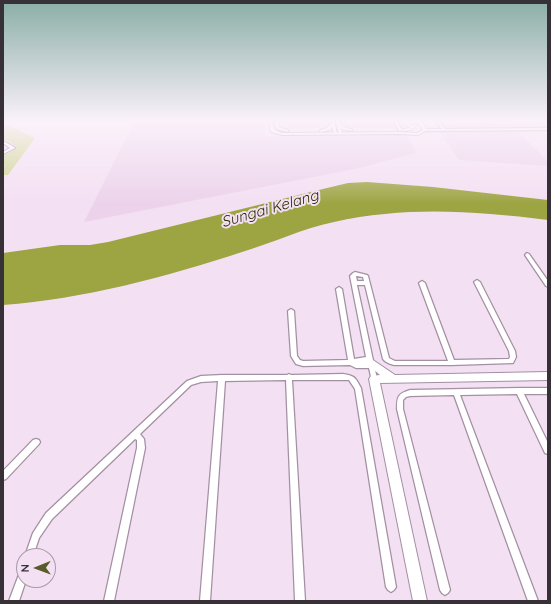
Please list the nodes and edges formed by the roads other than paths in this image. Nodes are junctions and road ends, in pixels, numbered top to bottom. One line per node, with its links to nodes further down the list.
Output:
1 (13, 148): 2 (street)
2 (3, 153)
3 (528, 254): 8 (street)
4 (477, 282): 13 (street)
5 (354, 283): 6 (street); 6 (street); 12 (street)
6 (367, 283): 13 (street)
7 (422, 283): 13 (street)
8 (548, 285)
9 (339, 289): 11 (street)
10 (291, 311): 11 (street)
11 (351, 362): 12 (street)
12 (370, 362): 17 (street); 18 (main road)
13 (451, 362)
14 (548, 376): 18 (main road)
15 (289, 377): 16 (street); 27 (street); 33 (street)
16 (222, 378): 22 (street); 32 (street)
17 (374, 379): 18 (main road); 34 (main road)
18 (394, 379)
19 (519, 391): 20 (street); 21 (street); 24 (street)
20 (548, 391)
21 (456, 392): 29 (street); 35 (street)
22 (135, 434): 26 (street); 31 (street)
23 (36, 442): 25 (street)
24 (548, 451)
25 (3, 476)
26 (32, 548)
27 (391, 586)
28 (18, 588): 30 (street)
29 (445, 590)
30 (14, 601)
31 (109, 601)
32 (205, 601)
33 (300, 601)
34 (420, 601)
35 (533, 601)

